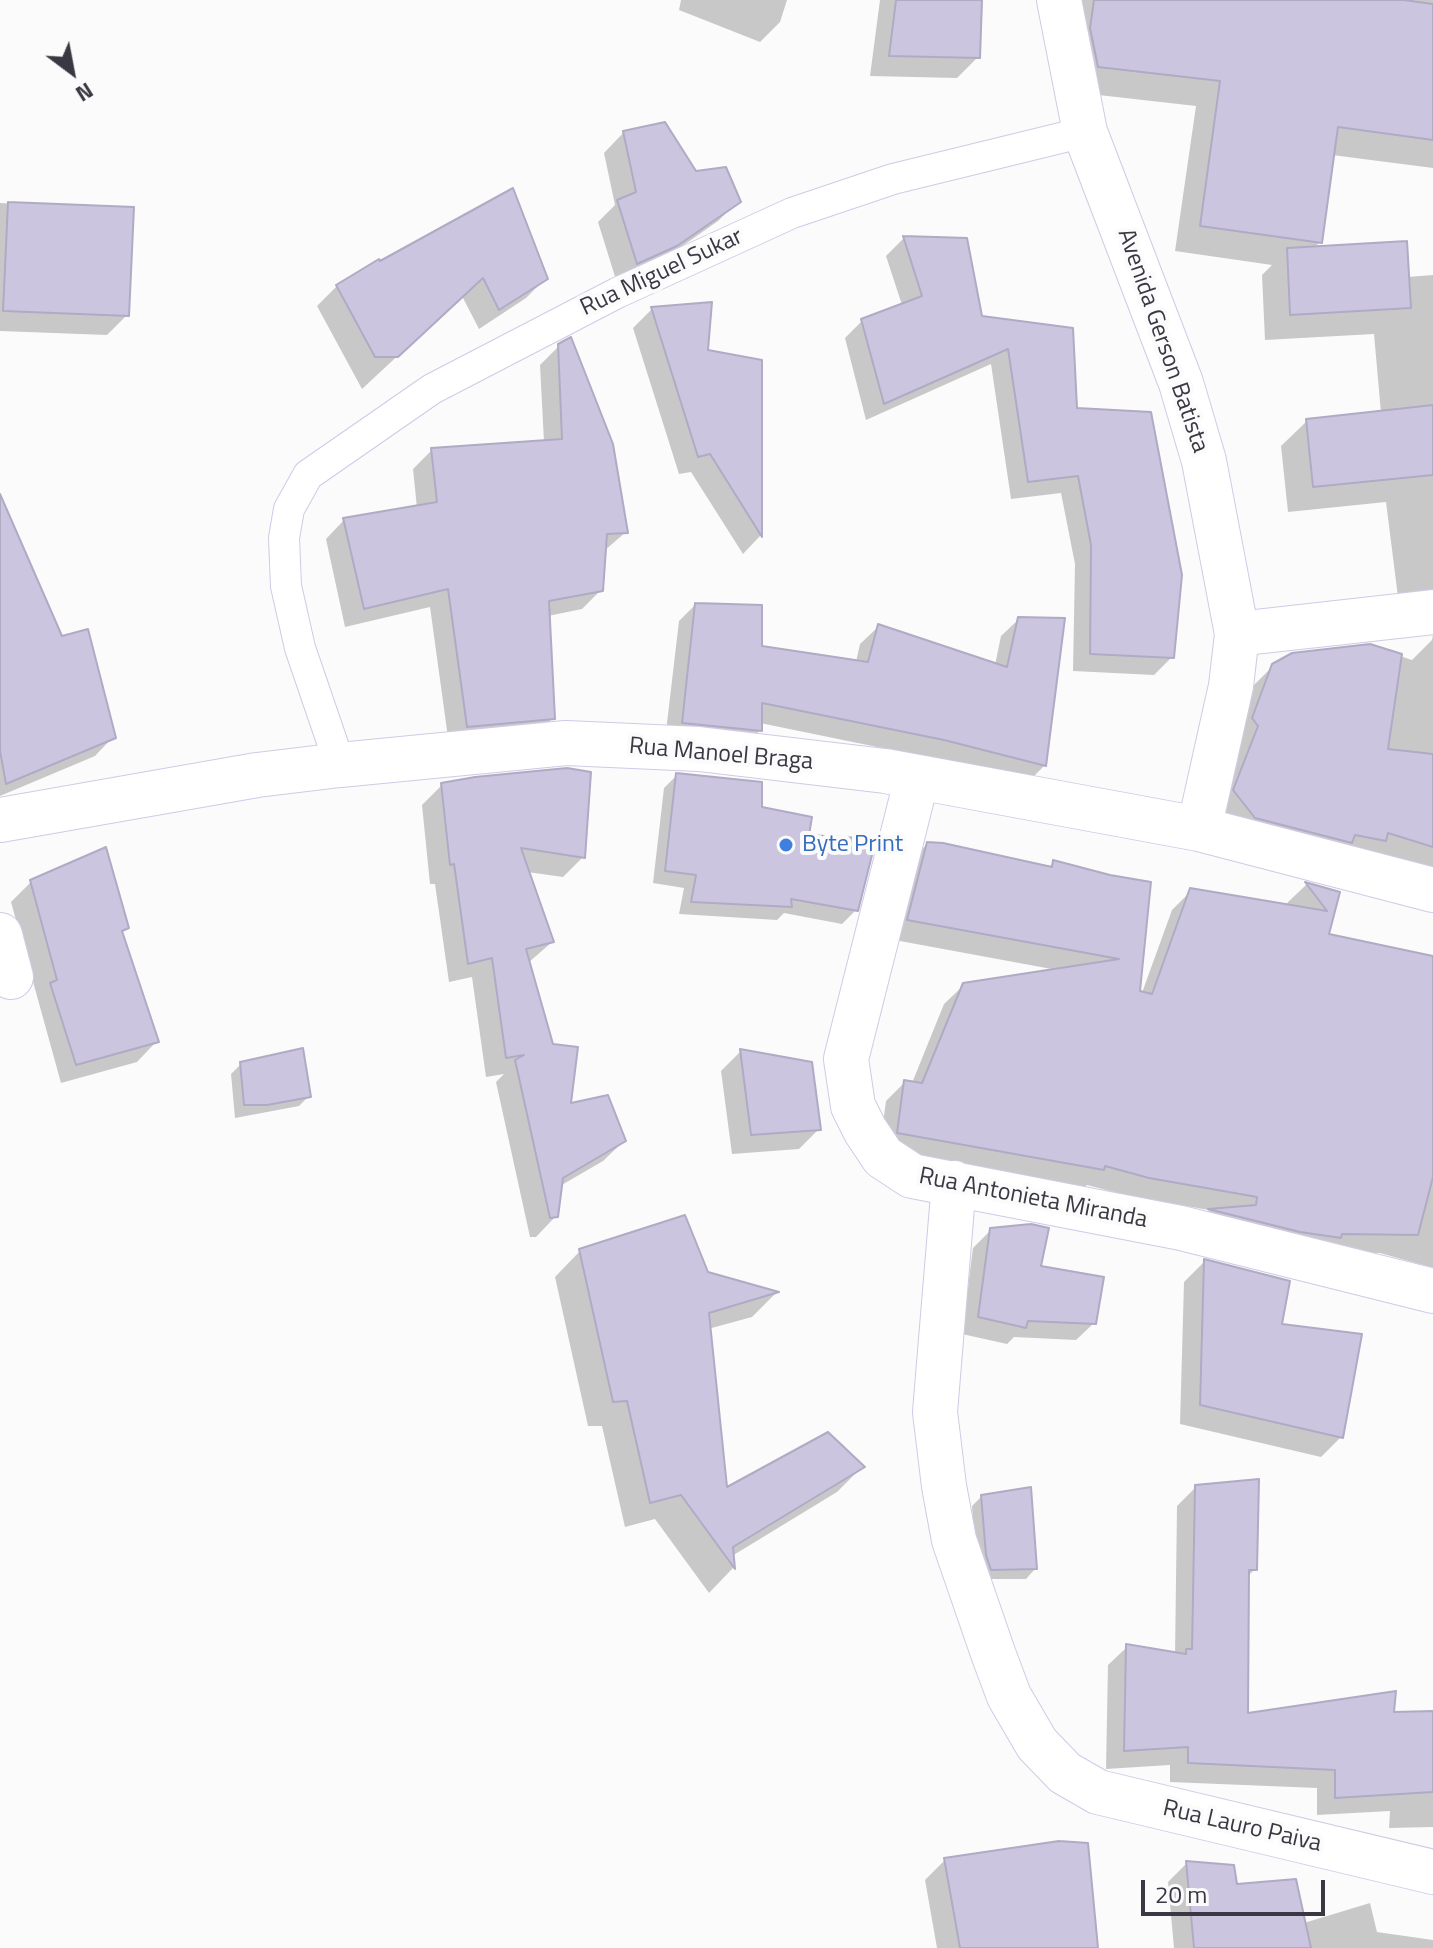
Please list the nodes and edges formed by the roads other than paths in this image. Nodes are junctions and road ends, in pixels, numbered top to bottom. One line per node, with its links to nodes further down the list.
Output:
1 (1059, 0): 2 (street, Avenida Gerson Batista)
2 (1085, 132): 4 (street, Avenida Gerson Batista); 5 (lane, Rua Miguel Sukar)
3 (1433, 612): 4 (street)
4 (1237, 634): 8 (street, Avenida Gerson Batista)
5 (340, 765): 6 (street, Rua Manoel Braga); 7 (street, Rua Manoel Braga)
6 (917, 778): 8 (street, Rua Manoel Braga); 12 (street, Rua Antonieta Miranda)
7 (0, 820)
8 (1199, 829): 9 (street, Rua Manoel Braga)
9 (1433, 890)
10 (0, 935): 11 (street)
11 (11, 977)
12 (954, 1183): 13 (street, Rua Antonieta Miranda); 14 (street, Rua Lauro Paiva)
13 (1433, 1291)
14 (1433, 1872)

